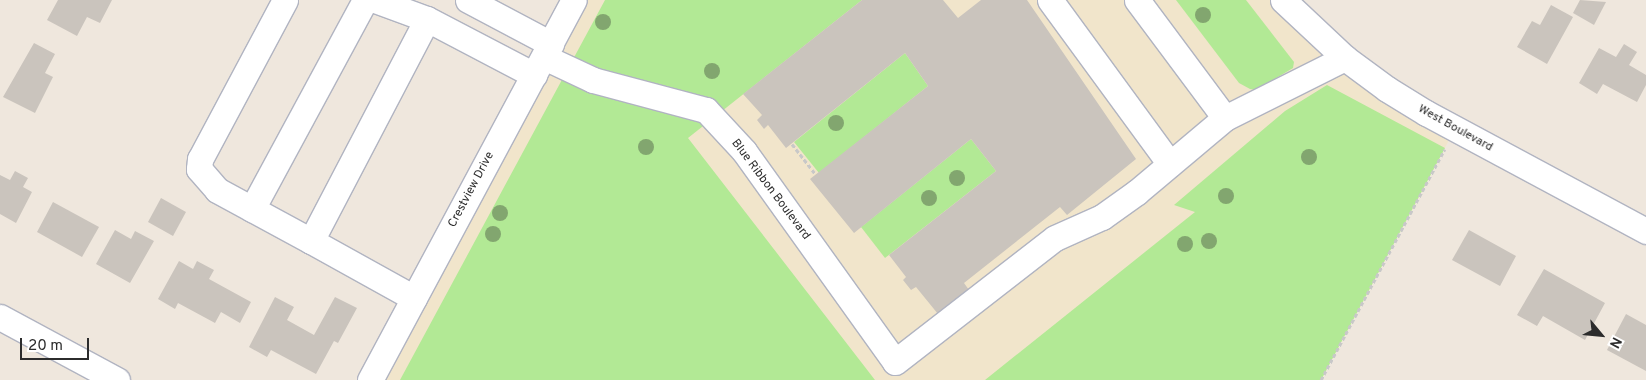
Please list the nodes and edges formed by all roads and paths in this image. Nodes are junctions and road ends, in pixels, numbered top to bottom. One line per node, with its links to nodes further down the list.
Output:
1 (285, 0): 17 (street)
2 (364, 0): 17 (street)
3 (375, 0): 9 (street)
4 (468, 0): 11 (street)
5 (574, 0): 11 (street, Crestview Drive)
6 (1050, 0): 15 (street)
7 (1137, 0): 12 (street)
8 (1283, 0): 10 (street, West Boulevard)
9 (428, 20): 11 (street); 19 (street)
10 (1345, 58): 12 (street); 18 (street, West Boulevard)
11 (543, 59): 15 (street, Blue Ribbon Boulevard); 20 (street, Crestview Drive)
12 (1225, 118): 15 (street)
13 (792, 144): 16 (path)
14 (1445, 148): 24 (path)
15 (1170, 164)
16 (816, 175)
17 (252, 209): 19 (street)
18 (1646, 231)
19 (311, 241): 20 (street)
20 (414, 298): 23 (street, Crestview Drive)
21 (0, 317): 22 (street)
22 (117, 380)
23 (370, 380)
24 (1321, 380)

